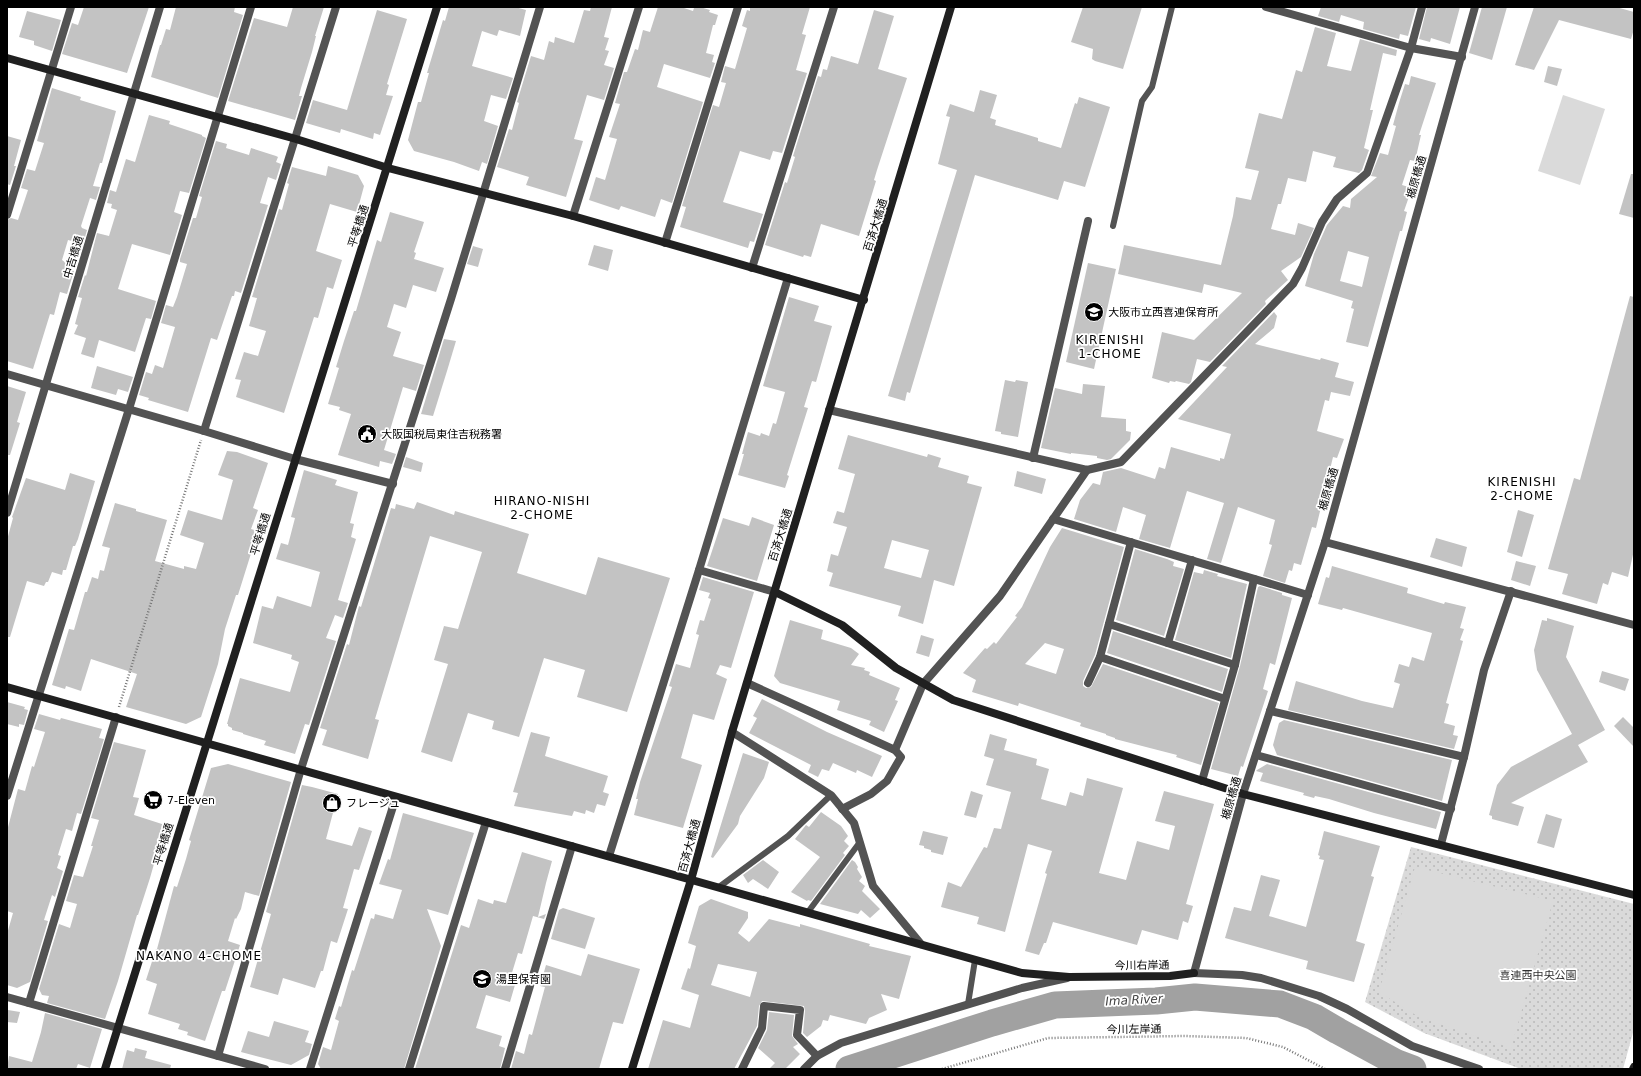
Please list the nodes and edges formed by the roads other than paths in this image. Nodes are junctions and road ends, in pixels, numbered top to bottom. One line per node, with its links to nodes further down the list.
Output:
1 (71, 7): 18 (street)
2 (160, 7): 19 (street, 中吉橋通)
3 (251, 7): 20 (street)
4 (336, 7): 21 (street)
5 (437, 7): 22 (street, 平等橋通)
6 (540, 7): 23 (street)
7 (639, 7): 25 (street)
8 (738, 7): 28 (street)
9 (834, 7): 29 (street)
10 (951, 7): 31 (street, 百済大橋通)
11 (1172, 7): 27 (lane)
12 (1266, 7): 15 (street)
13 (1422, 7): 15 (street)
14 (1475, 7): 16 (street, 楯原橋通)
15 (1411, 48): 16 (street); 39 (street)
16 (1462, 57): 44 (street, 楯原橋通)
17 (7, 58): 18 (street)
18 (51, 71): 19 (street); 24 (street)
19 (134, 95): 20 (street); 33 (street, 中吉橋通)
20 (217, 118): 21 (street); 34 (street)
21 (296, 139): 22 (street); 36 (street)
22 (388, 168): 23 (street); 37 (street, 平等橋通)
23 (482, 192): 25 (street); 40 (street)
24 (7, 215)
25 (573, 216): 28 (street)
26 (1088, 220): 38 (street)
27 (1113, 226)
28 (665, 243): 29 (street)
29 (752, 268): 30 (street)
30 (788, 278): 31 (street); 46 (street)
31 (864, 300): 35 (street, 百済大橋通)
32 (7, 374): 33 (street)
33 (46, 385): 34 (street); 41 (street, 中吉橋通)
34 (129, 409): 36 (street); 60 (street)
35 (829, 410): 38 (street); 49 (street, 百済大橋通)
36 (204, 431): 37 (street)
37 (295, 458): 40 (street); 65 (street, 平等橋通)
38 (1032, 458): 39 (street)
39 (1087, 470): 42 (street)
40 (393, 484): 69 (street)
41 (7, 514)
42 (1053, 519): 43 (street); 58 (street)
43 (1131, 542): 45 (street); 51 (street)
44 (1325, 542): 48 (street); 50 (street, 楯原橋通)
45 (1192, 560): 47 (street); 53 (street)
46 (699, 570): 49 (street); 81 (street)
47 (1254, 579): 50 (street); 55 (street)
48 (1511, 591): 52 (street); 68 (street)
49 (775, 592): 56 (street, 百済大橋通); 58 (street)
50 (1308, 595): 62 (street, 楯原橋通)
51 (1109, 624): 53 (street); 54 (street)
52 (1634, 625)
53 (1168, 643): 55 (street)
54 (1100, 657): 57 (street); 61 (street)
55 (1235, 665): 61 (street)
56 (747, 683): 64 (street, 百済大橋通); 66 (street)
57 (1088, 683)
58 (923, 684): 66 (street); 70 (street)
59 (7, 687): 60 (street)
60 (38, 695): 63 (street); 73 (street)
61 (1225, 700): 70 (street)
62 (1270, 711): 67 (street, 楯原橋通); 68 (street)
63 (116, 717): 65 (street); 91 (street)
64 (732, 732): 72 (street); 82 (street, 百済大橋通)
65 (206, 742): 69 (street); 93 (street, 平等橋通)
66 (896, 750): 75 (street)
67 (1256, 755): 71 (street, 楯原橋通); 76 (street)
68 (1464, 757): 76 (street)
69 (301, 769): 74 (street); 94 (street)
70 (1202, 781): 71 (street)
71 (1243, 794): 79 (street); 88 (street, 楯原橋通)
72 (831, 795): 75 (street); 83 (lane)
73 (7, 796)
74 (396, 797): 77 (street); 98 (street)
75 (842, 809): 78 (street)
76 (1451, 809): 79 (street)
77 (486, 822): 80 (street); 99 (street)
78 (860, 842): 85 (lane); 86 (street)
79 (1441, 844): 84 (street)
80 (572, 846): 81 (street); 100 (street)
81 (609, 856): 82 (street)
82 (691, 880): 83 (street); 101 (street, 百済大橋通)
83 (719, 887): 85 (street)
84 (1634, 895)
85 (808, 912): 86 (street)
86 (921, 944): 87 (street)
87 (975, 960): 89 (street); 92 (lane)
88 (1194, 974): 89 (street, 今川右岸通); 104 (street, 今川右岸通)
89 (1069, 977): 92 (street, 今川右岸通)
90 (7, 997): 91 (street)
91 (29, 1003): 93 (street)
92 (968, 1004): 95 (street, 今川右岸通)
93 (118, 1028): 94 (street); 96 (street, 平等橋通)
94 (218, 1056): 97 (street)
95 (817, 1056): 102 (street); 103 (street, 今川右岸通)
96 (105, 1069)
97 (265, 1069)
98 (310, 1069)
99 (409, 1069)
100 (505, 1069)
101 (632, 1069)
102 (742, 1069)
103 (804, 1069)
104 (1479, 1069)

